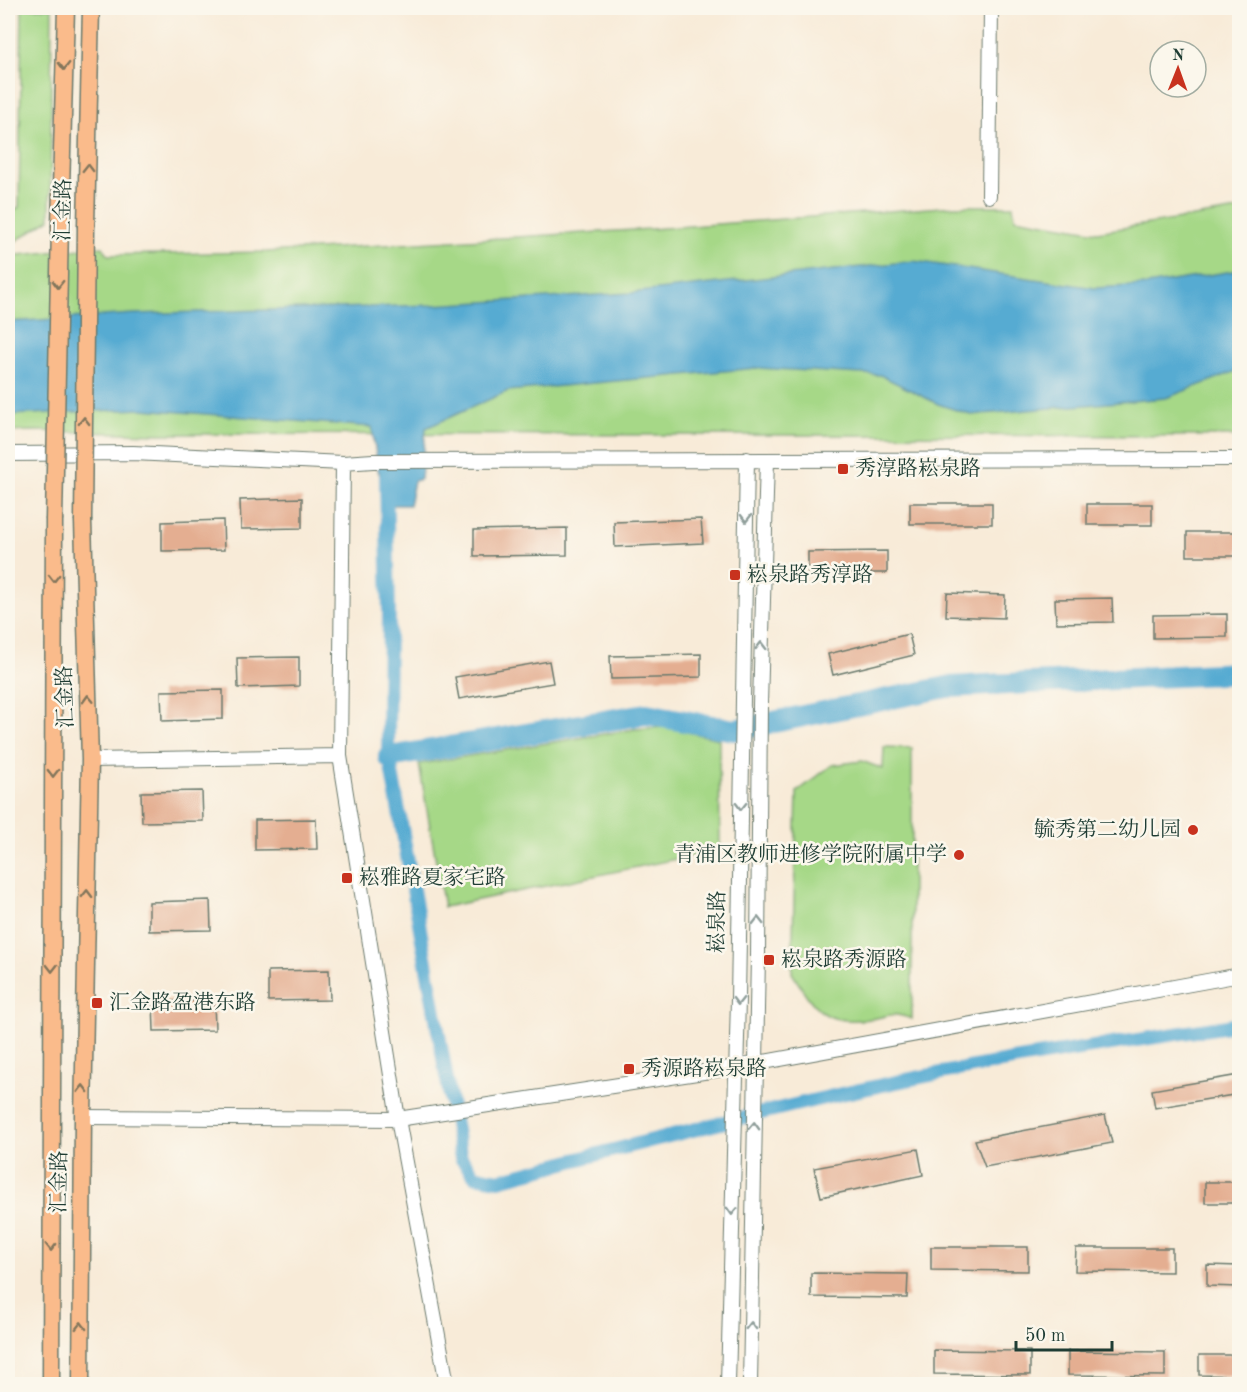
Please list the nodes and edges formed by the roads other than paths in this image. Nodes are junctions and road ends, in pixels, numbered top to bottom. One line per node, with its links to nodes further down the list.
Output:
1 (66, 8): 17 (main road, 汇金路, one-way to 17, bridge)
2 (91, 8): 11 (main road, 汇金路, one-way to 2, bridge)
3 (991, 8): 4 (street)
4 (989, 196)
5 (8, 454): 9 (street)
6 (747, 459): 8 (street); 9 (street); 14 (street, 崧泉路, one-way to 14)
7 (1239, 459): 8 (street)
8 (767, 460): 13 (street, 崧泉路, one-way to 8)
9 (343, 463): 10 (street)
10 (340, 756): 11 (street); 16 (street)
11 (90, 760): 15 (main road, 汇金路, one-way to 11)
12 (1239, 975): 13 (street)
13 (756, 1064): 14 (street); 21 (street, 崧泉路, one-way to 13)
14 (736, 1067): 16 (street); 20 (street, 崧泉路, one-way to 20)
15 (83, 1117): 16 (street); 18 (main road, 汇金路, one-way to 15)
16 (398, 1119): 19 (street)
17 (51, 1384)
18 (81, 1384)
19 (447, 1384)
20 (728, 1384)
21 (750, 1384)

